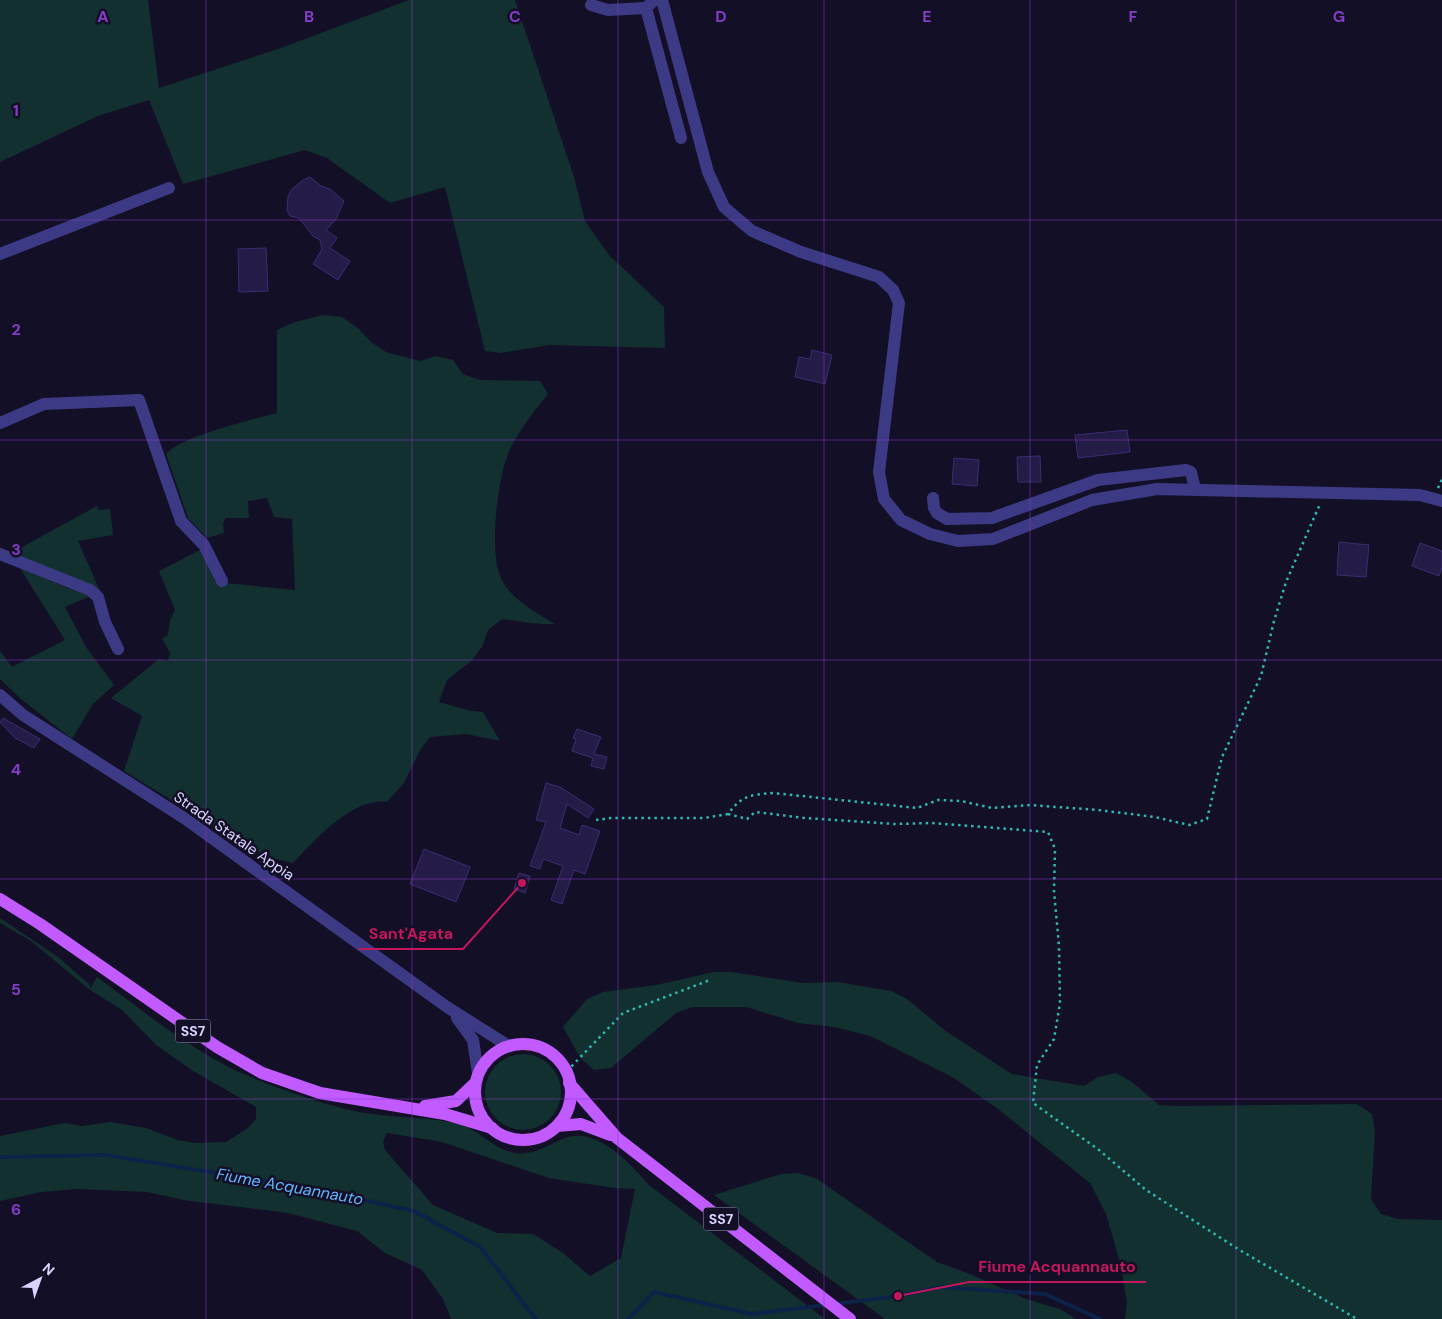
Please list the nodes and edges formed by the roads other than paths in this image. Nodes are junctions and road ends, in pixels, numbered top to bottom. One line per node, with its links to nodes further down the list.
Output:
1 (662, 0): 8 (street)
2 (650, 4): 3 (street); 4 (street)
3 (591, 5)
4 (680, 138)
5 (168, 188): 6 (street)
6 (0, 254)
7 (0, 423): 12 (street)
8 (1195, 489): 9 (street); 10 (street)
9 (933, 498)
10 (1442, 501)
11 (0, 554): 13 (street)
12 (222, 581)
13 (118, 649)
14 (0, 695): 16 (street, Strada Statale Appia / SS7)
15 (0, 899): 20 (main road, SS7)
16 (448, 1007): 17 (street, Strada Statale Appia / SS7); 18 (street, Strada Statale Appia / SS7)
17 (513, 1045): 18 (main road, SS7); 19 (main road, Strada Statale Appia / SS7)
18 (477, 1078): 20 (main road, SS7); 22 (main road, Strada Statale Appia / SS7)
19 (568, 1078): 21 (main road); 23 (main road, Strada Statale Appia / SS7)
20 (410, 1107): 22 (main road, SS7)
21 (557, 1126): 22 (main road, Strada Statale Appia / SS7); 23 (main road, Strada Statale Appia / SS7)
22 (492, 1128)
23 (617, 1138): 24 (main road, Strada Statale Appia / SS7)
24 (846, 1316)

